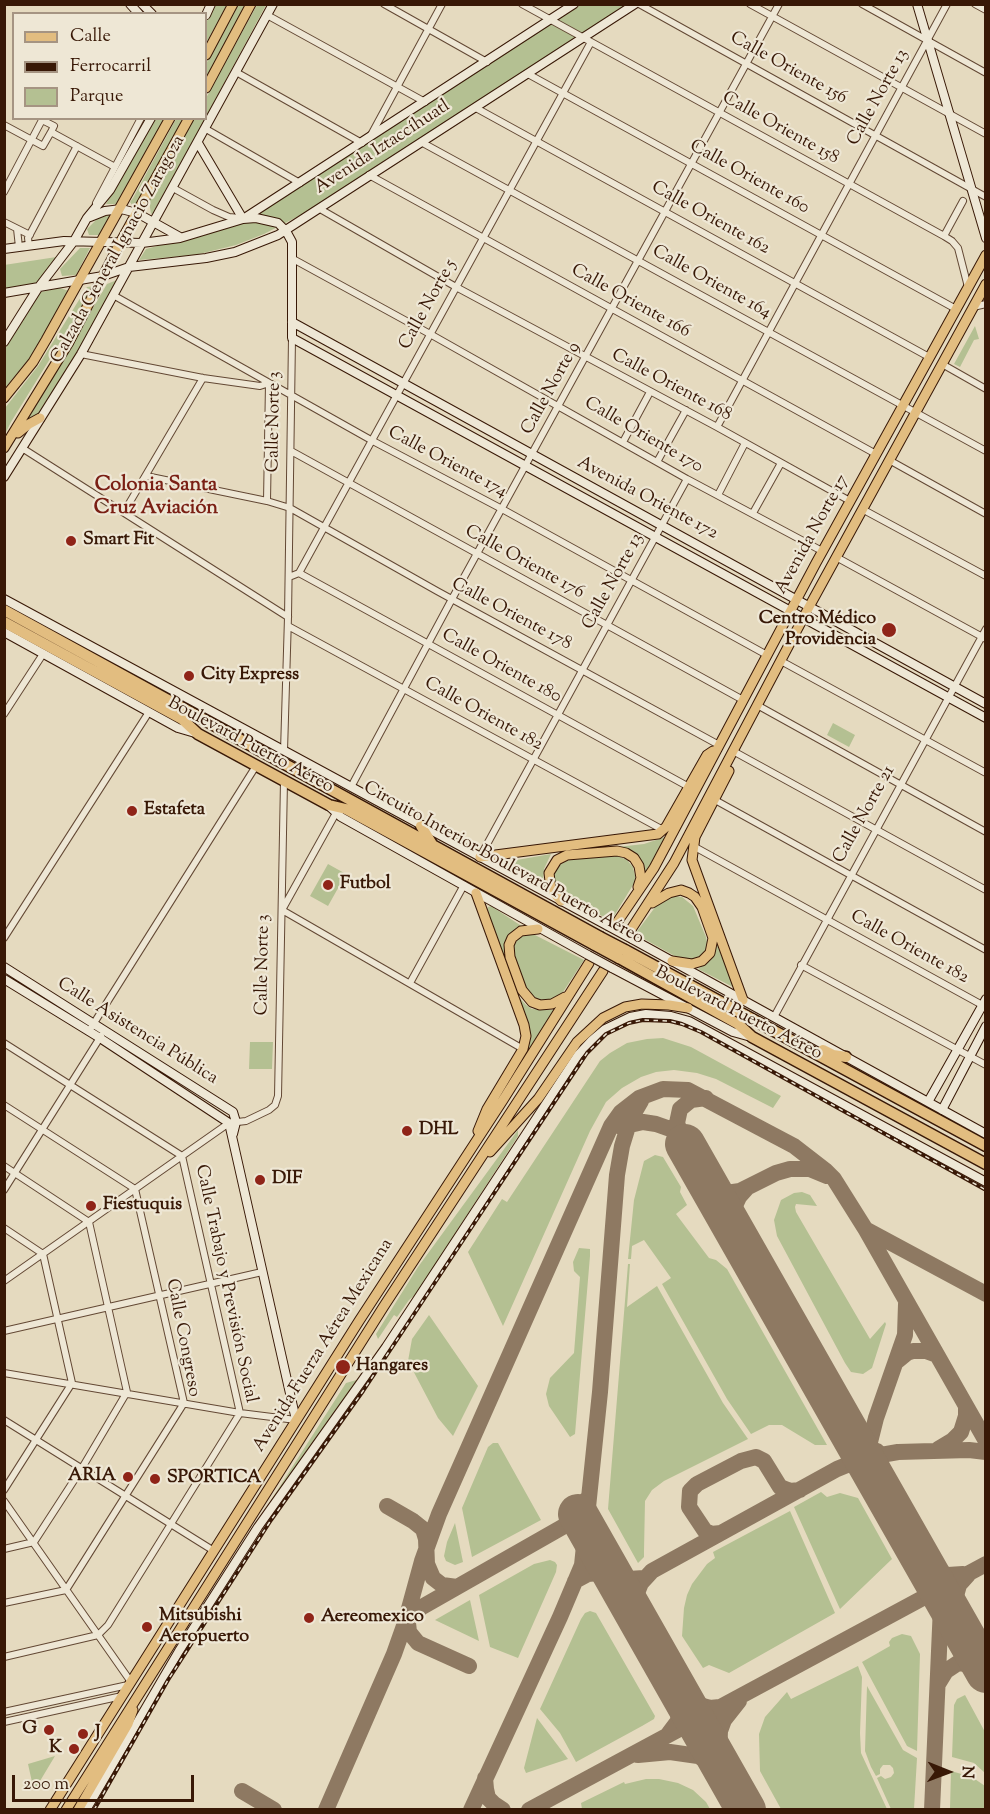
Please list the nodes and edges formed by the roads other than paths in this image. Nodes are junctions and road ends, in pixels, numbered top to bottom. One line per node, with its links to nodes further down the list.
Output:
1 (142, 4): 16 (street)
2 (233, 4): 24 (main road)
3 (251, 4): 30 (main road)
4 (273, 4): 18 (street, Calzada General Ignacio Zaragoza)
5 (384, 4): 21 (street)
6 (442, 4): 21 (street)
7 (522, 4): 20 (street, Calle Oriente 158)
8 (574, 4): 20 (street, Avenida Iztaccíhuatl)
9 (637, 4): 22 (street, Avenida Iztaccíhuatl); 26 (street, Calle Oriente 156)
10 (750, 4): 19 (street)
11 (779, 4): 19 (street, Calle Norte 9)
12 (862, 4): 23 (street)
13 (917, 4): 23 (street)
14 (947, 4): 23 (street, Calle Norte 13)
15 (975, 4): 17 (street)
16 (152, 10)
17 (986, 10)
18 (267, 15): 27 (street, Calzada General Ignacio Zaragoza); 31 (street)
19 (773, 17): 26 (street, Calle Norte 9); 32 (street)
20 (550, 20): 22 (street, Calle Oriente 158); 25 (street, Avenida Iztaccíhuatl)
21 (428, 29): 25 (street); 31 (street)
22 (588, 40): 29 (street, Avenida Iztaccíhuatl); 33 (street, Calle Norte 5); 36 (street, Calle Oriente 158)
23 (927, 41): 28 (street); 32 (street, Calle Norte 13); 37 (street)
24 (207, 53)
25 (487, 62): 34 (street, Avenida Iztaccíhuatl)
26 (747, 64): 36 (street, Calle Norte 9); 46 (street, Calle Oriente 156)
27 (236, 72): 44 (street, Calzada General Ignacio Zaragoza); 50 (street)
28 (986, 73)
29 (528, 74): 33 (street, Calle Oriente 160); 35 (street, Avenida Iztaccíhuatl)
30 (207, 86)
31 (396, 86): 34 (street); 50 (street)
32 (902, 87): 37 (street); 46 (street, Calle Norte 13)
33 (562, 93): 49 (street, Calle Norte 5); 54 (street, Calle Oriente 160)
34 (425, 102): 50 (street, Avenida Iztaccíhuatl)
35 (476, 108): 49 (street, Calle Oriente 162); 51 (street, Avenida Iztaccíhuatl)
36 (719, 112): 54 (street, Calle Norte 9); 58 (street, Calle Oriente 158)
37 (950, 114): 47 (street); 60 (street)
38 (45, 120): 45 (street); 48 (street)
39 (140, 120): 55 (street)
40 (150, 120): 69 (street)
41 (170, 120): 65 (main road, Calzada General Ignacio Zaragoza)
42 (188, 120): 68 (main road, Calzada General Ignacio Zaragoza)
43 (4, 125): 48 (street)
44 (206, 129): 52 (street, Calzada General Ignacio Zaragoza); 57 (street)
45 (51, 132): 48 (street); 53 (street)
46 (876, 134): 58 (street, Calle Norte 13); 60 (street, Calle Oriente 156)
47 (986, 134)
48 (32, 139): 62 (street)
49 (536, 140): 61 (street, Calle Norte 5); 67 (street, Calle Oriente 162)
50 (366, 141): 57 (street, Avenida Iztaccíhuatl)
51 (421, 142): 56 (street, Avenida Iztaccíhuatl); 61 (street, Calle Oriente 164)
52 (198, 143): 59 (street, Calzada General Ignacio Zaragoza); 70 (street)
53 (77, 146): 55 (street); 75 (street)
54 (692, 164): 67 (street, Calle Norte 9); 76 (street, Calle Oriente 160)
55 (116, 167): 69 (street)
56 (369, 175): 66 (street, Avenida Iztaccíhuatl); 79 (street, Calle Oriente 166)
57 (300, 183): 70 (street, Avenida Iztaccíhuatl)
58 (849, 183): 76 (street, Calle Norte 13); 77 (street, Calle Oriente 158)
59 (173, 188): 70 (street); 72 (street, Calzada General Ignacio Zaragoza)
60 (971, 189): 63 (street, Calle Oriente 156); 80 (street)
61 (508, 190): 79 (street, Calle Norte 5); 90 (street, Calle Oriente 164)
62 (4, 192)
63 (986, 196)
64 (963, 201): 77 (street)
65 (121, 209): 68 (street); 69 (street); 82 (main road, Calzada General Ignacio Zaragoza)
66 (320, 210): 74 (street, Avenida Iztaccíhuatl); 96 (street, Calle Oriente 168)
67 (666, 212): 90 (street, Calle Norte 9); 94 (street, Calle Oriente 162)
68 (137, 213): 72 (street); 83 (main road, Calzada General Ignacio Zaragoza)
69 (87, 218): 81 (street)
70 (243, 219): 74 (street); 78 (street, Avenida Iztaccíhuatl)
71 (4, 222): 73 (street)
72 (154, 223): 78 (street); 84 (street, Calzada General Ignacio Zaragoza)
73 (17, 228): 75 (street); 86 (street)
74 (286, 231): 89 (street, Calle Norte 3); 91 (street, Avenida Iztaccíhuatl)
75 (30, 235): 85 (street)
76 (820, 235): 94 (street, Calle Norte 13); 103 (street, Calle Oriente 160)
77 (944, 236): 97 (street, Calle Oriente 158)
78 (180, 238): 84 (street, Avenida Iztaccíhuatl)
79 (483, 238): 96 (street, Calle Norte 5); 104 (street, Calle Oriente 166)
80 (986, 238)
81 (74, 241): 82 (street, Avenida Iztaccíhuatl); 85 (street, Avenida Iztaccíhuatl); 98 (street)
82 (101, 242): 83 (street, Avenida Iztaccíhuatl); 93 (main road, Calzada General Ignacio Zaragoza)
83 (120, 243): 84 (street, Avenida Iztaccíhuatl); 92 (main road, Calzada General Ignacio Zaragoza)
84 (142, 243): 91 (street, Calzada General Ignacio Zaragoza)
85 (29, 246): 86 (street, Avenida Iztaccíhuatl)
86 (18, 247): 87 (street, Avenida Iztaccíhuatl)
87 (4, 249)
88 (986, 255): 97 (main road, Avenida Norte 17)
89 (293, 259): 105 (street, Calle Norte 3); 107 (street, Calle Oriente 170)
90 (639, 260): 104 (street, Calle Norte 9); 106 (street, Calle Oriente 164)
91 (129, 267): 92 (street, Avenida Iztaccíhuatl); 100 (street, Calzada General Ignacio Zaragoza)
92 (103, 276): 93 (street, Avenida Iztaccíhuatl); 133 (main road, Calzada General Ignacio Zaragoza)
93 (81, 279): 98 (street, Avenida Iztaccíhuatl); 122 (main road, Calzada General Ignacio Zaragoza)
94 (794, 283): 106 (street, Calle Norte 13); 112 (street, Calle Oriente 162)
95 (986, 284): 102 (main road, Avenida Norte 17)
96 (456, 286): 107 (street, Calle Norte 5); 111 (street, Calle Oriente 168)
97 (968, 287): 103 (main road, Avenida Norte 17)
98 (38, 288): 99 (street, Avenida Iztaccíhuatl); 109 (street)
99 (4, 293)
100 (114, 295): 110 (street, Calzada General Ignacio Zaragoza); 116 (street, Calle Oriente 174)
101 (986, 304): 102 (street)
102 (973, 308): 113 (main road, Avenida Norte 17)
103 (956, 309): 112 (main road, Avenida Norte 17)
104 (612, 310): 111 (street, Calle Norte 9); 115 (street, Calle Oriente 166)
105 (292, 322): 108 (street, Calle Norte 3); 117 (street, Avenida Oriente 172)
106 (769, 332): 115 (street, Calle Norte 13); 124 (street, Calle Oriente 164)
107 (430, 334): 117 (street, Calle Norte 5); 123 (street, Calle Oriente 170)
108 (292, 338): 120 (street, Calle Norte 3); 121 (street, Avenida Oriente 172)
109 (4, 342)
110 (81, 354): 114 (street); 127 (street, Calzada General Ignacio Zaragoza)
111 (586, 357): 119 (street, Calle Oriente 168); 123 (street, Calle Norte 9)
112 (929, 357): 124 (main road, Avenida Norte 17)
113 (942, 364): 118 (street); 126 (main road, Avenida Norte 17)
114 (203, 378): 116 (street); 142 (street)
115 (741, 381): 128 (street, Calle Norte 13); 136 (street, Calle Oriente 166)
116 (269, 383): 120 (street, Calle Oriente 174); 147 (street)
117 (402, 384): 121 (street, Calle Norte 5); 137 (street, Avenida Oriente 172)
118 (986, 389)
119 (650, 392): 125 (street, Calle Oriente 168); 130 (street)
120 (292, 394): 129 (street, Calle Oriente 174); 135 (street, Calle Norte 3)
121 (396, 395): 129 (street, Calle Norte 5); 141 (street, Avenida Oriente 172)
122 (4, 398)
123 (559, 405): 130 (street, Calle Oriente 170); 137 (street, Calle Norte 9)
124 (903, 405): 126 (street, Calle Oriente 164); 136 (main road, Avenida Norte 17)
125 (686, 410): 128 (street, Calle Oriente 168); 139 (street)
126 (915, 412): 134 (street, Calle Oriente 164); 138 (main road, Avenida Norte 17)
127 (40, 418): 132 (street, Calzada General Ignacio Zaragoza); 133 (main road)
128 (717, 427): 131 (street, Calle Oriente 168)
129 (371, 440): 145 (street, Calle Norte 5); 150 (street, Calle Oriente 174)
130 (623, 442): 139 (street, Calle Oriente 170)
131 (745, 443): 140 (street, Calle Oriente 168); 146 (street)
132 (22, 448): 143 (street, Calzada General Ignacio Zaragoza); 152 (street)
133 (4, 449)
134 (986, 451)
135 (291, 452): 145 (street, Calle Oriente 176); 149 (street, Calle Norte 3)
136 (876, 454): 148 (main road, Avenida Norte 17)
137 (532, 455): 141 (street, Calle Norte 9); 155 (street, Avenida Oriente 172)
138 (889, 460): 151 (main road, Avenida Norte 17); 154 (street)
139 (657, 462): 144 (street, Calle Oriente 170)
140 (781, 463): 148 (street, Calle Oriente 168); 153 (street)
141 (526, 465): 150 (street, Calle Norte 9); 157 (street, Avenida Oriente 172)
142 (146, 476): 147 (street, Calle Oriente 178); 152 (street)
143 (4, 477)
144 (687, 479): 146 (street, Calle Oriente 170); 155 (street, Calle Norte 13)
145 (348, 484): 156 (street, Calle Norte 5); 159 (street, Calle Oriente 176)
146 (718, 495): 153 (street, Calle Oriente 170)
147 (267, 501): 149 (street, Calle Oriente 178)
148 (850, 501): 158 (main road, Avenida Norte 17)
149 (290, 508): 156 (street, Calle Oriente 178); 163 (street, Calle Norte 3)
150 (502, 509): 159 (street, Calle Norte 9); 164 (street, Calle Oriente 174)
151 (862, 509): 160 (main road, Avenida Norte 17); 162 (street)
152 (124, 512): 171 (street)
153 (753, 513): 158 (street, Calle Oriente 170)
154 (986, 514)
155 (662, 526): 157 (street, Calle Norte 13); 167 (street, Avenida Oriente 172)
156 (323, 529): 161 (street, Calle Norte 5); 166 (street, Calle Oriente 178)
157 (656, 537): 164 (street, Calle Norte 13); 170 (street, Avenida Oriente 172)
158 (822, 551): 167 (main road, Avenida Norte 17)
159 (477, 554): 166 (street, Calle Norte 9); 175 (street, Calle Oriente 176)
160 (836, 557): 168 (main road, Avenida Norte 17); 178 (street)
161 (299, 573): 163 (street); 179 (street, Calle Oriente 180)
162 (986, 576)
163 (289, 577): 171 (street, Calle Norte 3)
164 (633, 580): 175 (street, Calle Norte 13); 181 (street, Calle Oriente 174)
165 (4, 599): 194 (street, Boulevard Puerto Aéreo)
166 (452, 599): 179 (street, Calle Norte 9); 183 (street, Calle Oriente 178)
167 (796, 599): 168 (street, Avenida Oriente 172); 170 (main road, Avenida Norte 17)
168 (809, 606): 172 (main road, Avenida Norte 17); 184 (street, Avenida Oriente 172)
169 (4, 610): 180 (highway, Circuito Interior Boulevard Puerto Aéreo)
170 (790, 610): 172 (street, Avenida Oriente 172); 181 (main road, Avenida Norte 17)
171 (288, 617): 174 (street, Calle Norte 3)
172 (803, 617): 182 (main road, Avenida Norte 17); 186 (street, Avenida Oriente 172)
173 (4, 622): 180 (highway, Circuito Interior Boulevard Puerto Aéreo)
174 (288, 626): 185 (street, Calle Oriente 182); 199 (street, Calle Norte 3)
175 (607, 626): 183 (street, Calle Norte 13); 187 (street, Calle Oriente 176)
176 (986, 629): 178 (street, Calle Norte 21)
177 (4, 632): 180 (street, Boulevard Puerto Aéreo)
178 (983, 638): 184 (street, Calle Norte 21)
179 (429, 644): 185 (street, Calle Norte 9); 192 (street, Calle Oriente 180)
180 (48, 645): 190 (street, Boulevard Puerto Aéreo); 191 (street); 195 (highway, Circuito Interior Boulevard Puerto Aéreo); 196 (highway, Circuito Interior Boulevard Puerto Aéreo)
181 (767, 655): 187 (main road, Avenida Norte 17)
182 (781, 661): 189 (main road, Avenida Norte 17); 197 (street)
183 (583, 670): 192 (street, Calle Norte 13); 198 (street, Calle Oriente 178)
184 (954, 687): 186 (street, Calle Norte 21); 188 (street, Avenida Oriente 172)
185 (404, 688): 201 (street, Calle Oriente 182); 207 (street, Calle Norte 9)
186 (949, 697): 193 (street, Avenida Oriente 172); 197 (street, Calle Norte 21)
187 (743, 700): 198 (main road, Avenida Norte 17)
188 (986, 704)
189 (757, 705): 200 (main road, Avenida Norte 17); 205 (street)
190 (149, 712): 196 (street, Boulevard Puerto Aéreo); 229 (street)
191 (4, 714)
192 (558, 715): 201 (street, Calle Norte 13); 206 (street, Calle Oriente 180)
193 (986, 718)
194 (243, 729): 195 (highway); 199 (street, Boulevard Puerto Aéreo)
195 (225, 730): 214 (highway, Circuito Interior Boulevard Puerto Aéreo)
196 (198, 734): 202 (highway, Boulevard Puerto Aéreo)
197 (925, 740): 203 (street); 205 (street, Calle Norte 21)
198 (719, 745): 206 (main road); 221 (main road, Avenida Norte 17)
199 (284, 751): 207 (street, Boulevard Puerto Aéreo)
200 (733, 751): 208 (main road); 211 (street); 223 (main road, Avenida Norte 17)
201 (533, 759): 212 (street, Calle Oriente 182); 216 (street, Calle Norte 13)
202 (256, 766): 204 (highway, Boulevard Puerto Aéreo); 246 (street)
203 (986, 773)
204 (284, 781): 209 (highway, Boulevard Puerto Aéreo); 224 (street, Calle Norte 3)
205 (899, 784): 211 (street, Calle Norte 21); 213 (street)
206 (689, 787): 212 (main road)
207 (351, 788): 210 (street, Boulevard Puerto Aéreo)
208 (715, 800): 215 (main road); 217 (street)
209 (333, 809): 218 (street, Boulevard Puerto Aéreo); 224 (street); 230 (highway, Circuito Interior Boulevard Puerto Aéreo)
210 (421, 826): 214 (highway); 216 (street, Boulevard Puerto Aéreo)
211 (875, 829): 217 (street, Calle Norte 21); 219 (street)
212 (663, 830): 216 (main road)
213 (986, 832)
214 (432, 844): 230 (highway, Circuito Interior Boulevard Puerto Aéreo)
215 (693, 846): 225 (street, Calle Oriente 182); 241 (main road)
216 (480, 857): 222 (street, Boulevard Puerto Aéreo)
217 (850, 874): 225 (street, Calle Norte 21); 231 (street)
218 (464, 885): 220 (street, Boulevard Puerto Aéreo); 239 (street)
219 (986, 890)
220 (476, 893): 227 (street, Boulevard Puerto Aéreo); 251 (main road)
221 (634, 897): 222 (main road); 226 (main road, Avenida Norte 17)
222 (561, 901): 226 (street, Boulevard Puerto Aéreo)
223 (645, 909): 228 (main road, Avenida Norte 17); 234 (main road)
224 (282, 910): 239 (street); 260 (street, Calle Norte 3)
225 (826, 920): 235 (street, Calle Norte 21); 242 (street, Calle Oriente 182)
226 (612, 925): 228 (street, Boulevard Puerto Aéreo, bridge)
227 (538, 929): 233 (street, Boulevard Puerto Aéreo); 240 (main road)
228 (631, 935): 234 (street, Boulevard Puerto Aéreo)
229 (4, 938)
230 (598, 941): 232 (highway, Circuito Interior Boulevard Puerto Aéreo, bridge)
231 (986, 950)
232 (622, 954): 248 (highway, Circuito Interior Boulevard Puerto Aéreo); 249 (highway, Circuito Interior Boulevard Puerto Aéreo)
233 (588, 959): 237 (street, Boulevard Puerto Aéreo, bridge); 240 (main road, Avenida Fuerza Aérea Mexicana)
234 (672, 961): 241 (street, Boulevard Puerto Aéreo)
235 (801, 965): 244 (street, Calle Norte 21); 252 (street)
236 (4, 967): 246 (street, Calle Asistencia Pública)
237 (608, 970): 243 (street, Boulevard Puerto Aéreo); 270 (main road, Avenida Fuerza Aérea Mexicana)
238 (4, 979): 246 (street, Calle Asistencia Pública)
239 (410, 983): 251 (street)
240 (567, 996): 264 (main road, Avenida Fuerza Aérea Mexicana)
241 (743, 1000): 244 (street, Boulevard Puerto Aéreo)
242 (984, 1004): 252 (street)
243 (688, 1008): 248 (street, Boulevard Puerto Aéreo); 270 (main road)
244 (774, 1017): 254 (street, Boulevard Puerto Aéreo)
245 (986, 1026): 253 (street)
246 (91, 1027): 247 (street, Calle Asistencia Pública)
247 (102, 1034): 256 (street); 260 (street, Calle Asistencia Pública)
248 (752, 1037): 266 (highway, Boulevard Puerto Aéreo)
249 (791, 1040): 254 (highway); 263 (highway, Circuito Interior Boulevard Puerto Aéreo)
250 (4, 1043): 256 (street, Calle Trabajo y Previsión Social)
251 (523, 1049): 264 (main road)
252 (958, 1049): 253 (street); 257 (street)
253 (970, 1056): 255 (street); 259 (street)
254 (846, 1057): 257 (street, Boulevard Puerto Aéreo)
255 (986, 1065)
256 (71, 1085): 261 (street); 265 (street, Calle Trabajo y Previsión Social)
257 (928, 1102): 259 (street, Boulevard Puerto Aéreo)
258 (4, 1106): 261 (street)
259 (942, 1110): 262 (street, Boulevard Puerto Aéreo)
260 (232, 1123): 265 (street, Calle Norte 3); 276 (street)
261 (42, 1130): 268 (street); 271 (street)
262 (986, 1134)
263 (986, 1146)
264 (468, 1154): 289 (main road, Avenida Fuerza Aérea Mexicana)
265 (182, 1156): 271 (street, Calle Norte 3); 278 (street, Calle Trabajo y Previsión Social)
266 (986, 1164)
267 (4, 1166): 268 (street)
268 (15, 1173): 272 (street); 273 (street)
269 (986, 1182): 311 (street)
270 (462, 1186): 305 (main road, Avenida Fuerza Aérea Mexicana)
271 (135, 1189): 273 (street, Calle Norte 3); 279 (street, Calle Congreso)
272 (4, 1190)
273 (89, 1222): 275 (street, Calle Norte 3); 280 (street)
274 (4, 1228): 275 (street)
275 (43, 1254): 277 (street, Calle Norte 3); 281 (street)
276 (262, 1272): 278 (street); 289 (street)
277 (4, 1281)
278 (212, 1284): 279 (street); 287 (street, Calle Trabajo y Previsión Social)
279 (160, 1296): 280 (street); 286 (street, Calle Congreso)
280 (109, 1307): 281 (street); 285 (street)
281 (59, 1319): 282 (street); 284 (street)
282 (4, 1331)
283 (4, 1373): 284 (street)
284 (72, 1383): 285 (street); 290 (street)
285 (127, 1392): 286 (street); 291 (street)
286 (183, 1403): 287 (street); 293 (street, Calle Congreso)
287 (240, 1413): 289 (street); 295 (street, Calle Trabajo y Previsión Social)
288 (4, 1420): 290 (street)
289 (296, 1420): 298 (main road, Avenida Fuerza Aérea Mexicana)
290 (37, 1440): 291 (street); 292 (street)
291 (82, 1468): 293 (street); 296 (street)
292 (4, 1490)
293 (126, 1495): 295 (street); 299 (street, Calle Congreso)
294 (4, 1501): 296 (street)
295 (170, 1524): 298 (street); 301 (street, Calle Trabajo y Previsión Social)
296 (34, 1542): 297 (street); 299 (street)
297 (4, 1549)
298 (214, 1551): 303 (main road, Avenida Fuerza Aérea Mexicana)
299 (66, 1590): 300 (street); 301 (street)
300 (4, 1603)
301 (98, 1635): 302 (street); 303 (street)
302 (4, 1657)
303 (130, 1684): 304 (main road, Avenida Fuerza Aérea Mexicana); 306 (street)
304 (122, 1696): 307 (street); 308 (main road, Avenida Fuerza Aérea Mexicana)
305 (137, 1697): 309 (main road, Avenida Fuerza Aérea Mexicana); 310 (main road)
306 (4, 1712)
307 (4, 1722)
308 (50, 1809)
309 (66, 1809)
310 (78, 1809)
311 (86, 1809)

